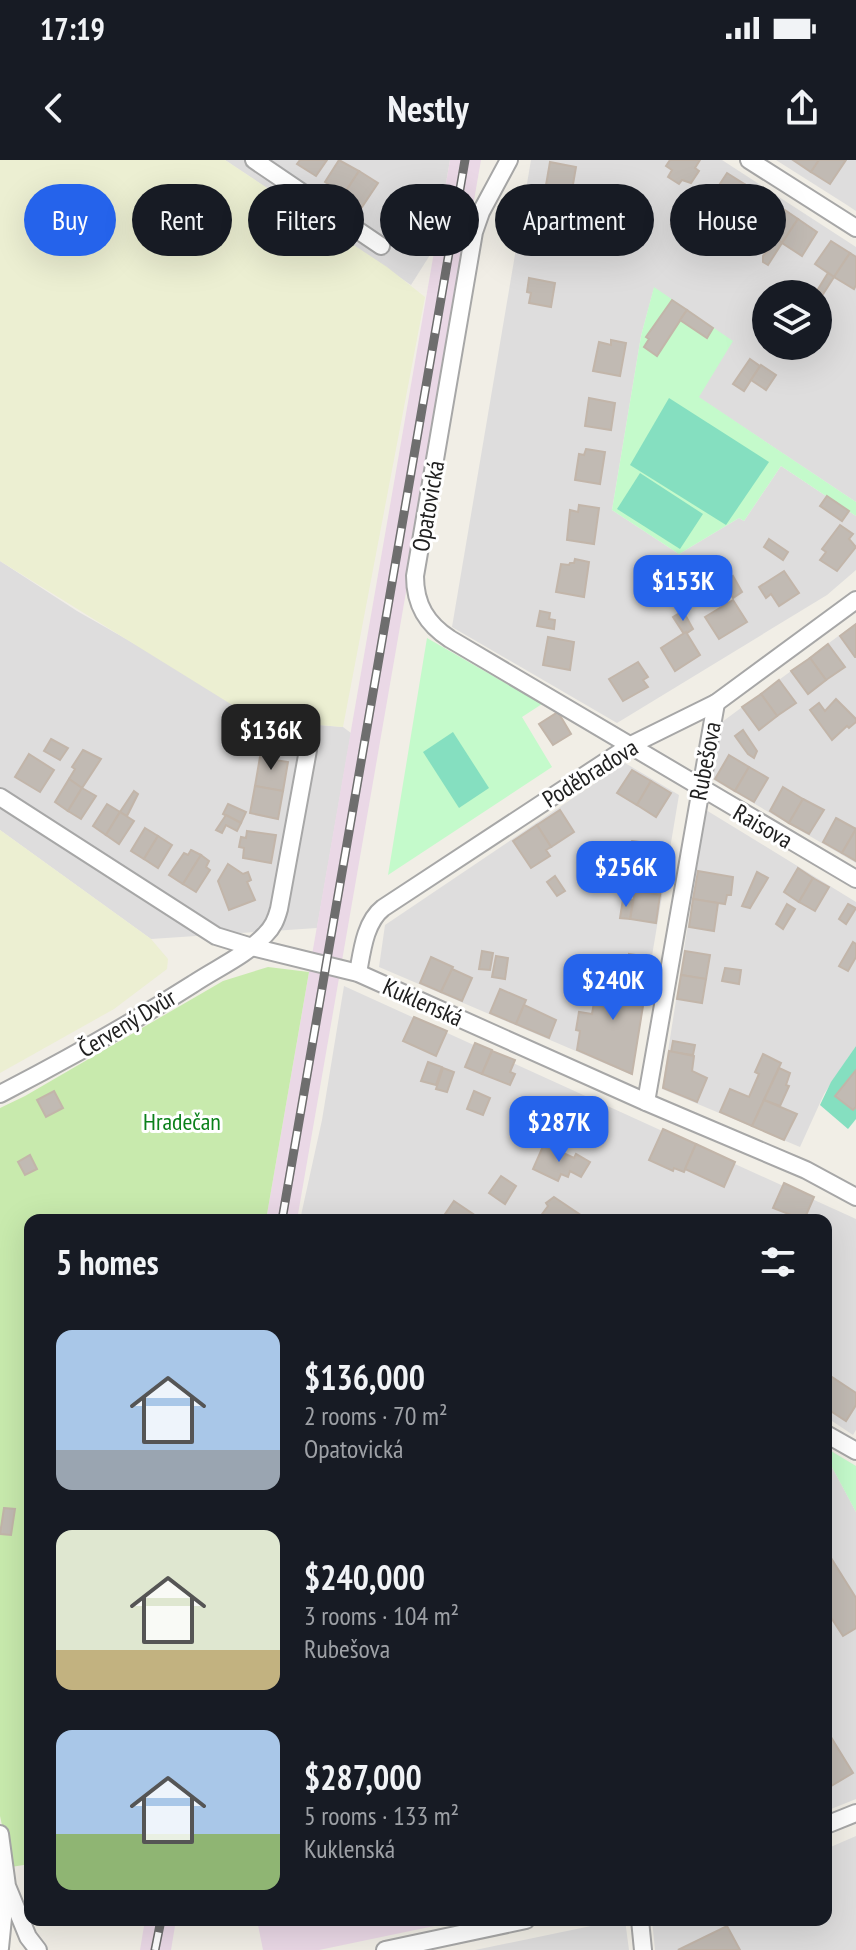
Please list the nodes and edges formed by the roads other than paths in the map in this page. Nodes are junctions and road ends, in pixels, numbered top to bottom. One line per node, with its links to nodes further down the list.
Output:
1 (254, 160): 5 (street)
2 (509, 160): 8 (street, Opatovická)
3 (749, 160): 4 (street)
4 (856, 228)
5 (380, 245)
6 (856, 600): 7 (street, Poděbradova)
7 (716, 703): 8 (street, Poděbradova); 10 (street, Rubešova)
8 (631, 745): 10 (street, Raisova); 14 (street, Poděbradova)
9 (308, 750): 13 (street)
10 (699, 789): 12 (street, Raisova); 16 (street, Rubešova)
11 (0, 797): 13 (street, Kuklenská)
12 (856, 879)
13 (252, 947): 14 (street, Kuklenská); 15 (street, Červený Dvůr)
14 (358, 973): 16 (street, Kuklenská)
15 (0, 1094)
16 (646, 1102): 17 (street, Kuklenská)
17 (856, 1197)
18 (832, 1437): 19 (street)
19 (856, 1451)
20 (856, 1813): 21 (street)
21 (832, 1823)
22 (0, 1834): 23 (street)
23 (7, 1886): 26 (street); 27 (street)
24 (498, 1926): 28 (street)
25 (641, 1926): 29 (street)
26 (0, 1948)
27 (38, 1950)
28 (385, 1950)
29 (643, 1950)

